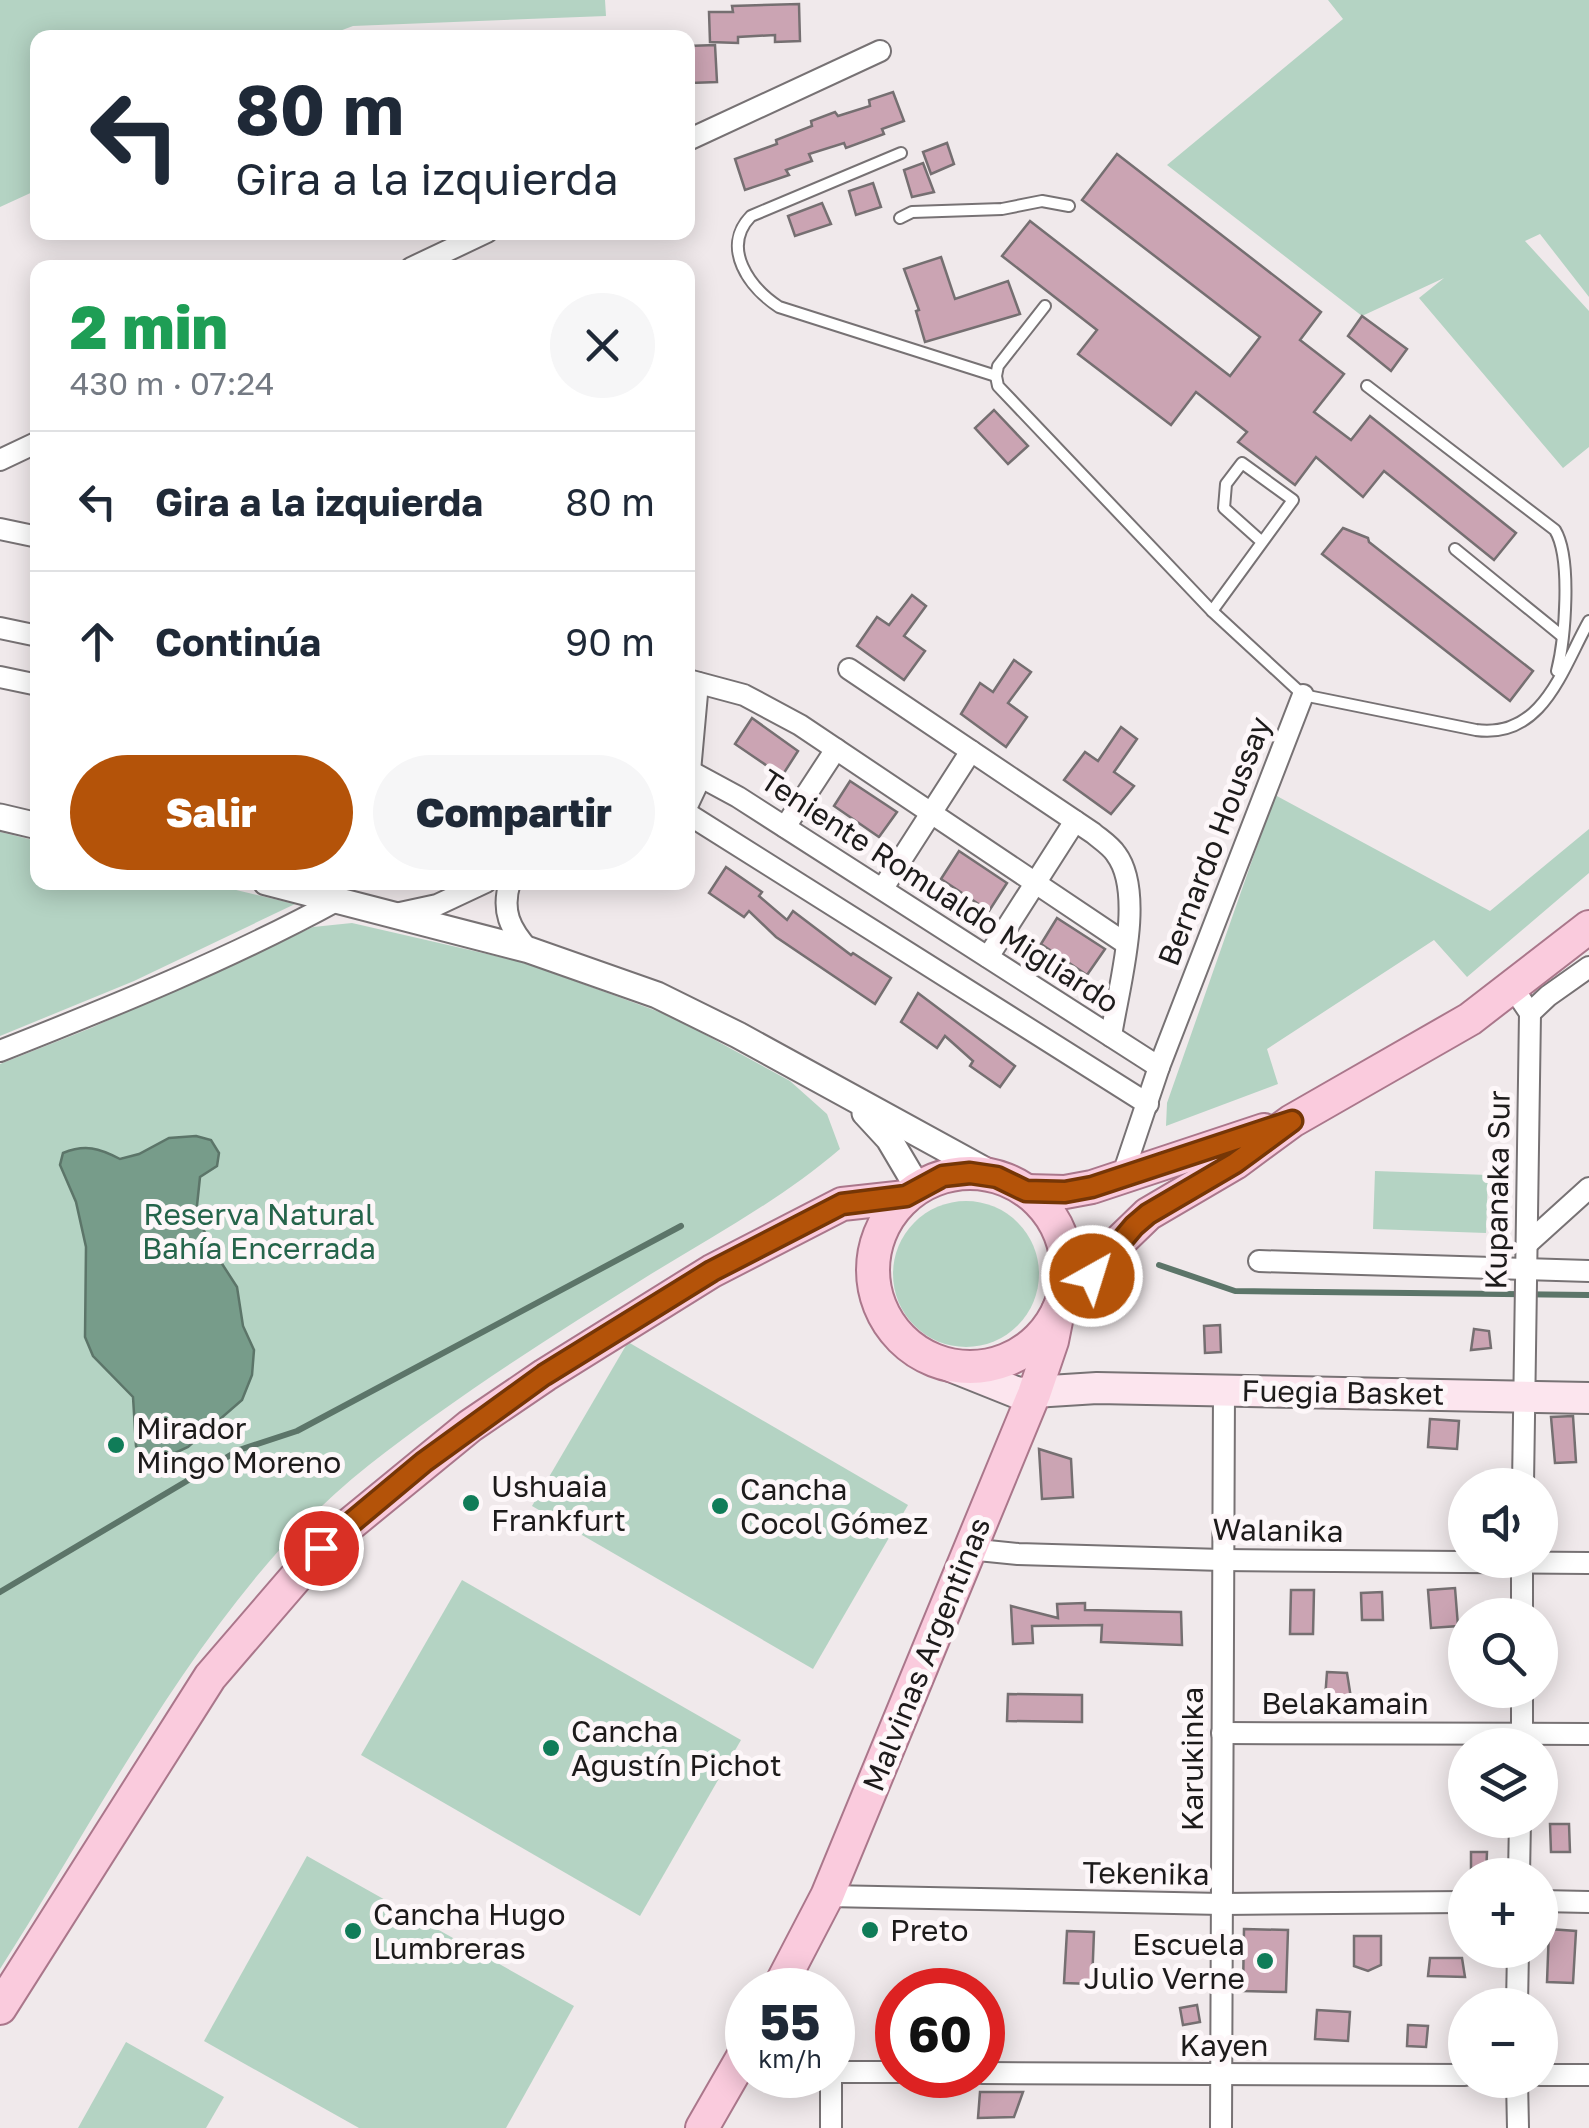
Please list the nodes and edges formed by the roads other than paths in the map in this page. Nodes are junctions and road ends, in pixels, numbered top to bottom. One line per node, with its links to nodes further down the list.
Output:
1 (880, 51): 2 (street)
2 (695, 137)
3 (901, 152): 9 (lane)
4 (1068, 206): 5 (lane)
5 (900, 218)
6 (470, 240): 7 (street)
7 (428, 260)
8 (1045, 306): 9 (lane)
9 (996, 376): 14 (lane)
10 (1367, 386): 24 (lane)
11 (30, 446): 12 (street)
12 (0, 460)
13 (0, 529): 15 (street)
14 (1136, 532): 16 (lane); 19 (lane)
15 (30, 535)
16 (1125, 541)
17 (1262, 542): 17 (lane); 19 (lane)
18 (1455, 549): 24 (lane)
19 (1214, 614): 21 (lane); 30 (lane)
20 (1589, 621): 29 (lane)
21 (1206, 625)
22 (0, 628): 23 (street)
23 (30, 634)
24 (1562, 636): 29 (lane)
25 (849, 669): 32 (street)
26 (0, 677): 27 (street)
27 (30, 683)
28 (695, 683): 31 (street)
29 (1552, 686): 30 (lane)
30 (1303, 695): 55 (street, Bernardo Houssay)
31 (836, 749): 34 (street); 39 (street)
32 (971, 751): 34 (street); 37 (street)
33 (695, 774): 39 (street, Teniente Romualdo Migliardo)
34 (931, 812): 40 (street); 41 (street)
35 (0, 817): 38 (street)
36 (695, 818): 57 (street)
37 (1075, 822): 40 (street); 48 (street)
38 (30, 824)
39 (785, 826): 41 (street, Teniente Romualdo Migliardo)
40 (1036, 883): 48 (street); 50 (street)
41 (883, 888): 50 (street, Teniente Romualdo Migliardo)
42 (298, 890): 45 (street)
43 (469, 890): 46 (street)
44 (508, 890): 49 (street)
45 (338, 900): 46 (street); 54 (street)
46 (393, 914): 49 (street)
47 (1589, 928): 52 (main road)
48 (1125, 943): 53 (street)
49 (529, 950): 56 (street)
50 (988, 957): 53 (street, Teniente Romualdo Migliardo)
51 (1589, 967): 52 (street)
52 (1521, 1001): 58 (main road); 63 (street, Kupanaka Sur)
53 (1111, 1036): 55 (street, Teniente Romualdo Migliardo)
54 (0, 1051)
55 (1159, 1067): 57 (street, Bernardo Houssay)
56 (838, 1090): 60 (street); 62 (street)
57 (1148, 1104): 59 (street, Bernardo Houssay)
58 (1292, 1121): 59 (main road); 67 (main road)
59 (1122, 1177): 60 (main road)
60 (1012, 1184): 62 (main road); 67 (main road)
61 (1589, 1188): 63 (street)
62 (912, 1192): 68 (main road); 89 (main road)
63 (1527, 1244): 66 (street, Kupanaka Sur)
64 (1259, 1261): 66 (street)
65 (1589, 1271): 66 (street)
66 (1526, 1277): 71 (street, Kupanaka Sur)
67 (1059, 1308): 68 (main road); 69 (main road, Malvinas Argentinas)
68 (948, 1365): 69 (main road)
69 (1038, 1382): 70 (main road, Fuegia Basket); 74 (main road, Malvinas Argentinas)
70 (1224, 1390): 71 (main road, Fuegia Basket); 75 (street, Karukinka)
71 (1526, 1397): 72 (main road, Fuegia Basket); 73 (street, Kupanaka Sur)
72 (1589, 1398)
73 (1524, 1468)
74 (968, 1549): 75 (street, Walanika); 83 (main road, Malvinas Argentinas)
75 (1222, 1560): 76 (street, Walanika); 79 (street, Karukinka)
76 (1448, 1561)
77 (1558, 1562): 78 (street, Walanika)
78 (1589, 1563)
79 (1222, 1733): 82 (street, Belakamain); 87 (street, Karukinka)
80 (1589, 1734): 81 (street, Belakamain)
81 (1558, 1736)
82 (1448, 1738)
83 (827, 1896): 87 (street, Tekenika); 88 (main road, Malvinas Argentinas)
84 (1558, 1901): 86 (street)
85 (1448, 1902): 87 (street, Tekenika)
86 (1589, 1902)
87 (1222, 1904): 94 (street, Karukinka)
88 (789, 1968)
89 (0, 2008)
90 (1005, 2073): 94 (street, Kayen)
91 (1448, 2075): 94 (street, Kayen)
92 (1558, 2075): 93 (street)
93 (1589, 2075)
94 (1221, 2076): 100 (street, Karukinka)
95 (725, 2092): 98 (main road)
96 (831, 2098): 99 (street)
97 (1517, 2098): 101 (street)
98 (702, 2128)
99 (830, 2128)
100 (1221, 2128)
101 (1518, 2128)

